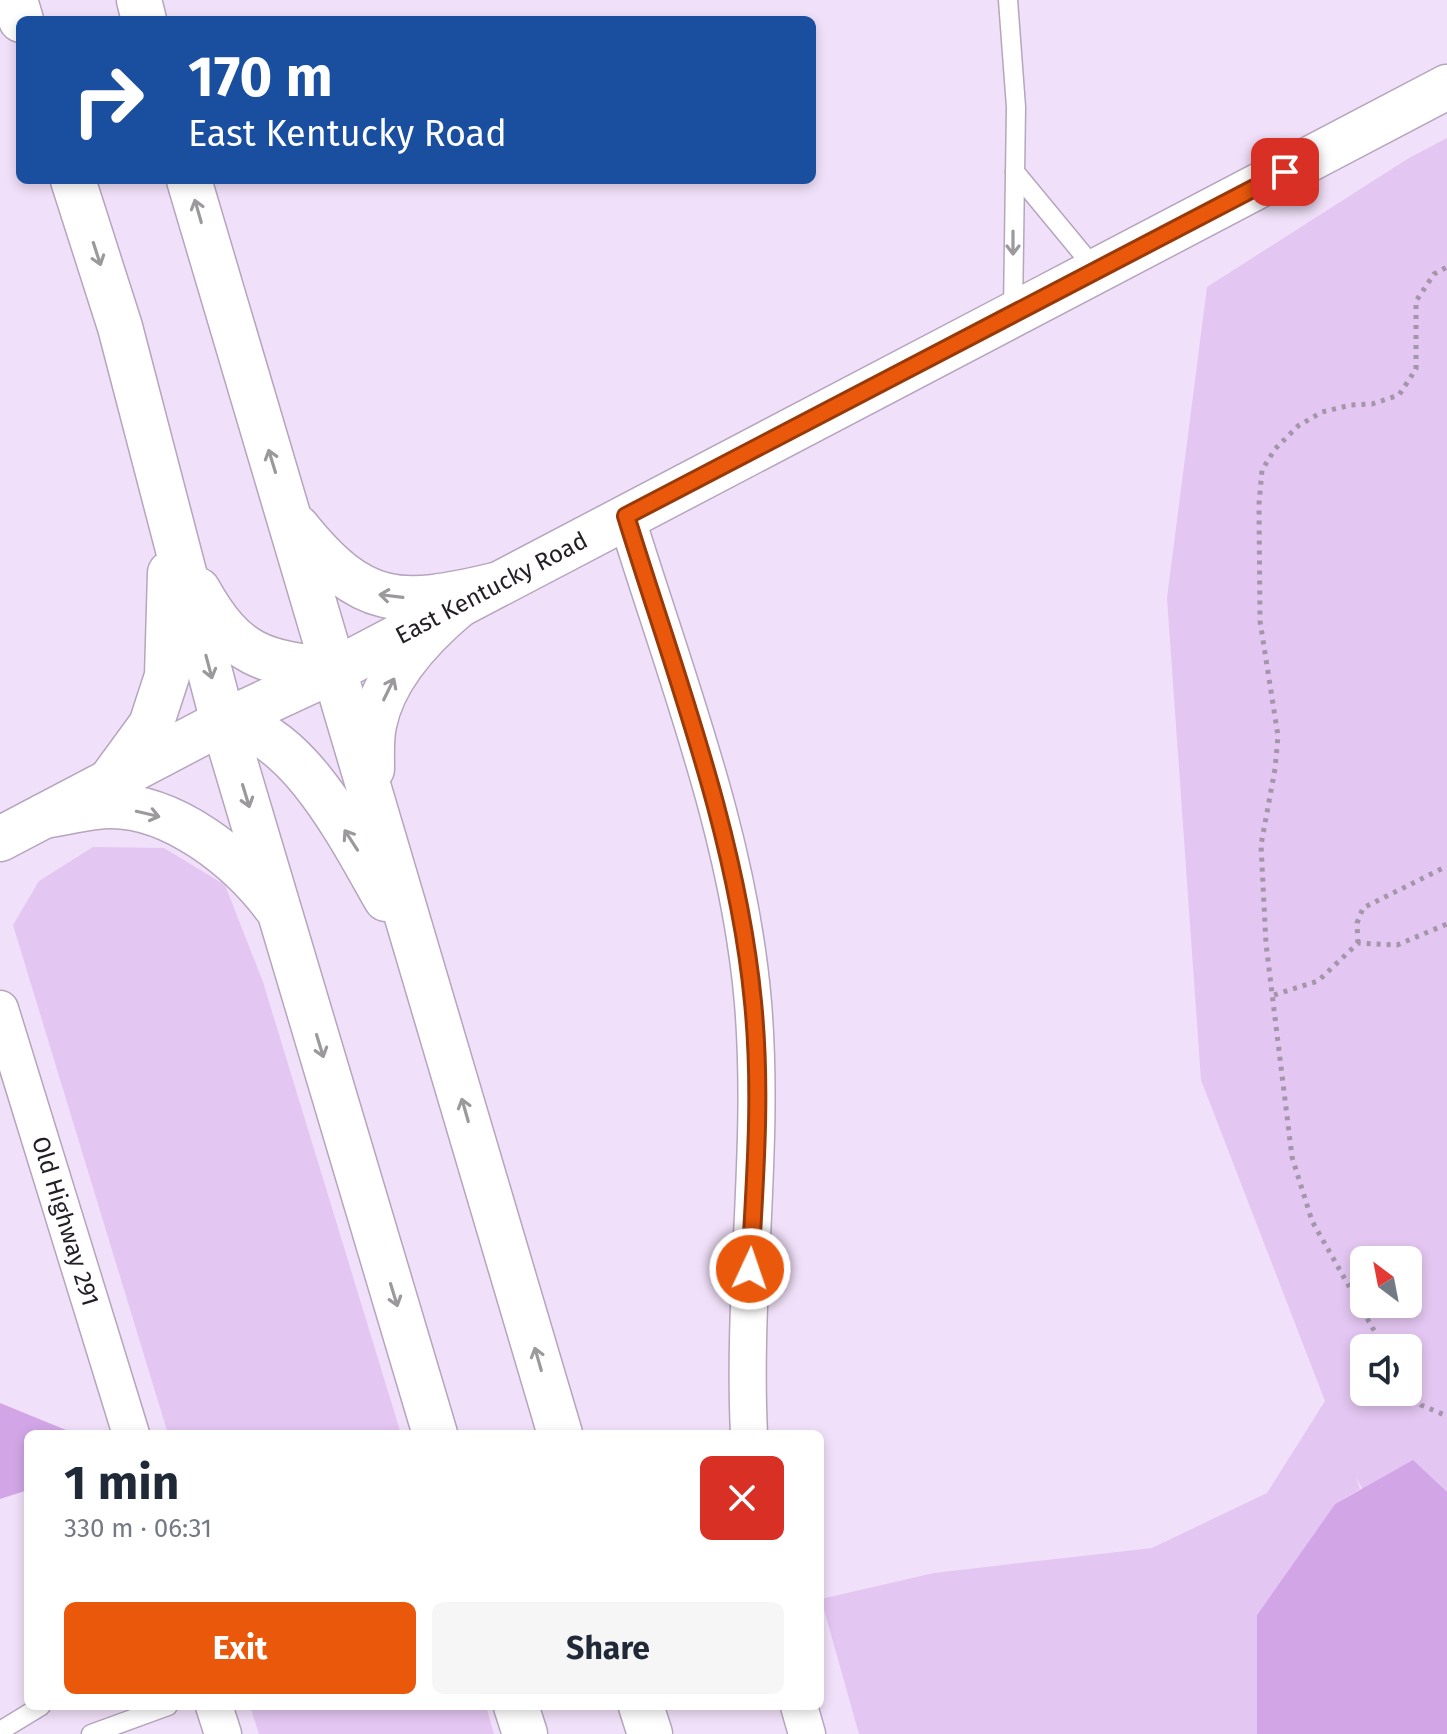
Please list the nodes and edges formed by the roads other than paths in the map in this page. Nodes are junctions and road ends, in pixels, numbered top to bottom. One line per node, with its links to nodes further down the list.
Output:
1 (1008, 0): 3 (lane)
2 (1447, 87): 6 (main road, East Kentucky Road)
3 (1015, 172): 6 (lane); 7 (lane, one-way to 7)
4 (74, 184): 10 (main road, one-way to 10)
5 (190, 184): 9 (main road, one-way to 5)
6 (1096, 270): 7 (main road, East Kentucky Road)
7 (1013, 314): 8 (main road, East Kentucky Road)
8 (626, 516): 11 (main road, East Kentucky Road); 24 (street)
9 (289, 518): 11 (main road, one-way to 9); 12 (main road)
10 (177, 543): 12 (main road); 13 (main road, one-way to 13); 14 (main road)
11 (477, 594): 12 (main road, East Kentucky Road); 15 (main road, one-way to 11)
12 (335, 670): 13 (main road, East Kentucky Road); 15 (main road)
13 (223, 722): 14 (main road, East Kentucky Road); 18 (main road, one-way to 18); 19 (main road, one-way to 13)
14 (110, 781): 16 (main road, East Kentucky Road)
15 (371, 792): 19 (main road)
16 (44, 816): 17 (main road, East Kentucky Road); 18 (main road, one-way to 18)
17 (0, 839)
18 (280, 913): 22 (main road, one-way to 22)
19 (419, 955): 23 (main road, one-way to 19)
20 (0, 1009): 21 (street, Old Highway 291)
21 (130, 1430)
22 (434, 1430)
23 (559, 1430)
24 (749, 1430)
25 (34, 1710): 31 (lane)
26 (157, 1710): 32 (lane)
27 (215, 1710): 33 (street)
28 (517, 1710): 34 (main road)
29 (642, 1710): 35 (main road)
30 (800, 1710): 36 (street)
31 (0, 1731)
32 (91, 1734)
33 (223, 1734)
34 (525, 1734)
35 (650, 1734)
36 (807, 1734)

